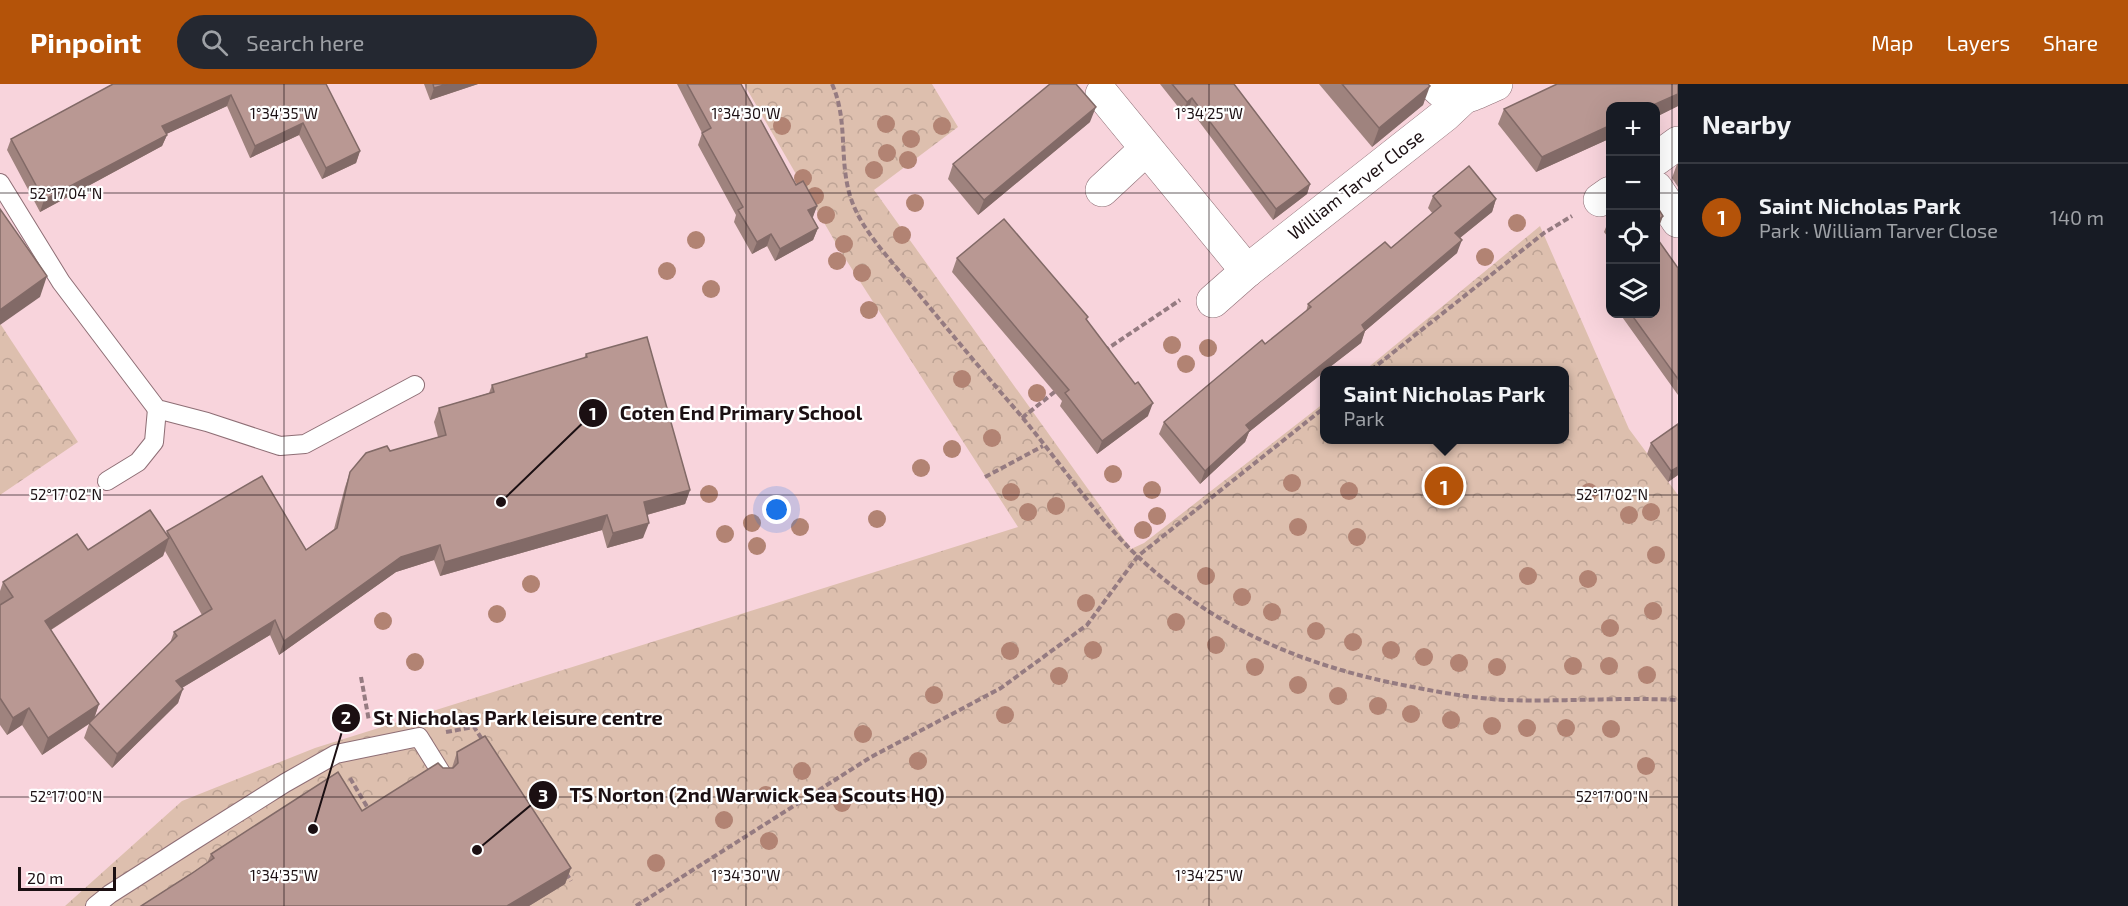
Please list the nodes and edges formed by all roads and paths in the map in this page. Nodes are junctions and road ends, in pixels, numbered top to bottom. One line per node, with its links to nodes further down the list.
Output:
1 (832, 84): 22 (path)
2 (1434, 84): 5 (street)
3 (1496, 84): 5 (street, William Tarver Close)
4 (1102, 94): 7 (street)
5 (1463, 98): 14 (street, William Tarver Close)
6 (1678, 143): 8 (street)
7 (1146, 149): 10 (street); 14 (street)
8 (1660, 156)
9 (0, 183): 20 (lane)
10 (1102, 190)
11 (1660, 194): 13 (street)
12 (1605, 196): 17 (path)
13 (1678, 221)
14 (1247, 271): 15 (street, William Tarver Close)
15 (1202, 297): 16 (path)
16 (1095, 358)
17 (1376, 366)
18 (415, 385): 20 (lane)
19 (1059, 388): 22 (path)
20 (157, 409): 25 (lane)
21 (1320, 411): 26 (path)
22 (1022, 418): 23 (path)
23 (1043, 446): 24 (path); 26 (path)
24 (986, 477)
25 (107, 481)
26 (1138, 556): 28 (path); 38 (path)
27 (361, 677): 31 (path)
28 (1678, 700)
29 (419, 737): 30 (path); 31 (lane); 33 (lane)
30 (486, 746)
31 (365, 748): 32 (lane)
32 (336, 754): 34 (path); 37 (lane)
33 (442, 774)
34 (372, 815)
35 (564, 871): 36 (path)
36 (571, 881)
37 (95, 906)
38 (636, 906)

